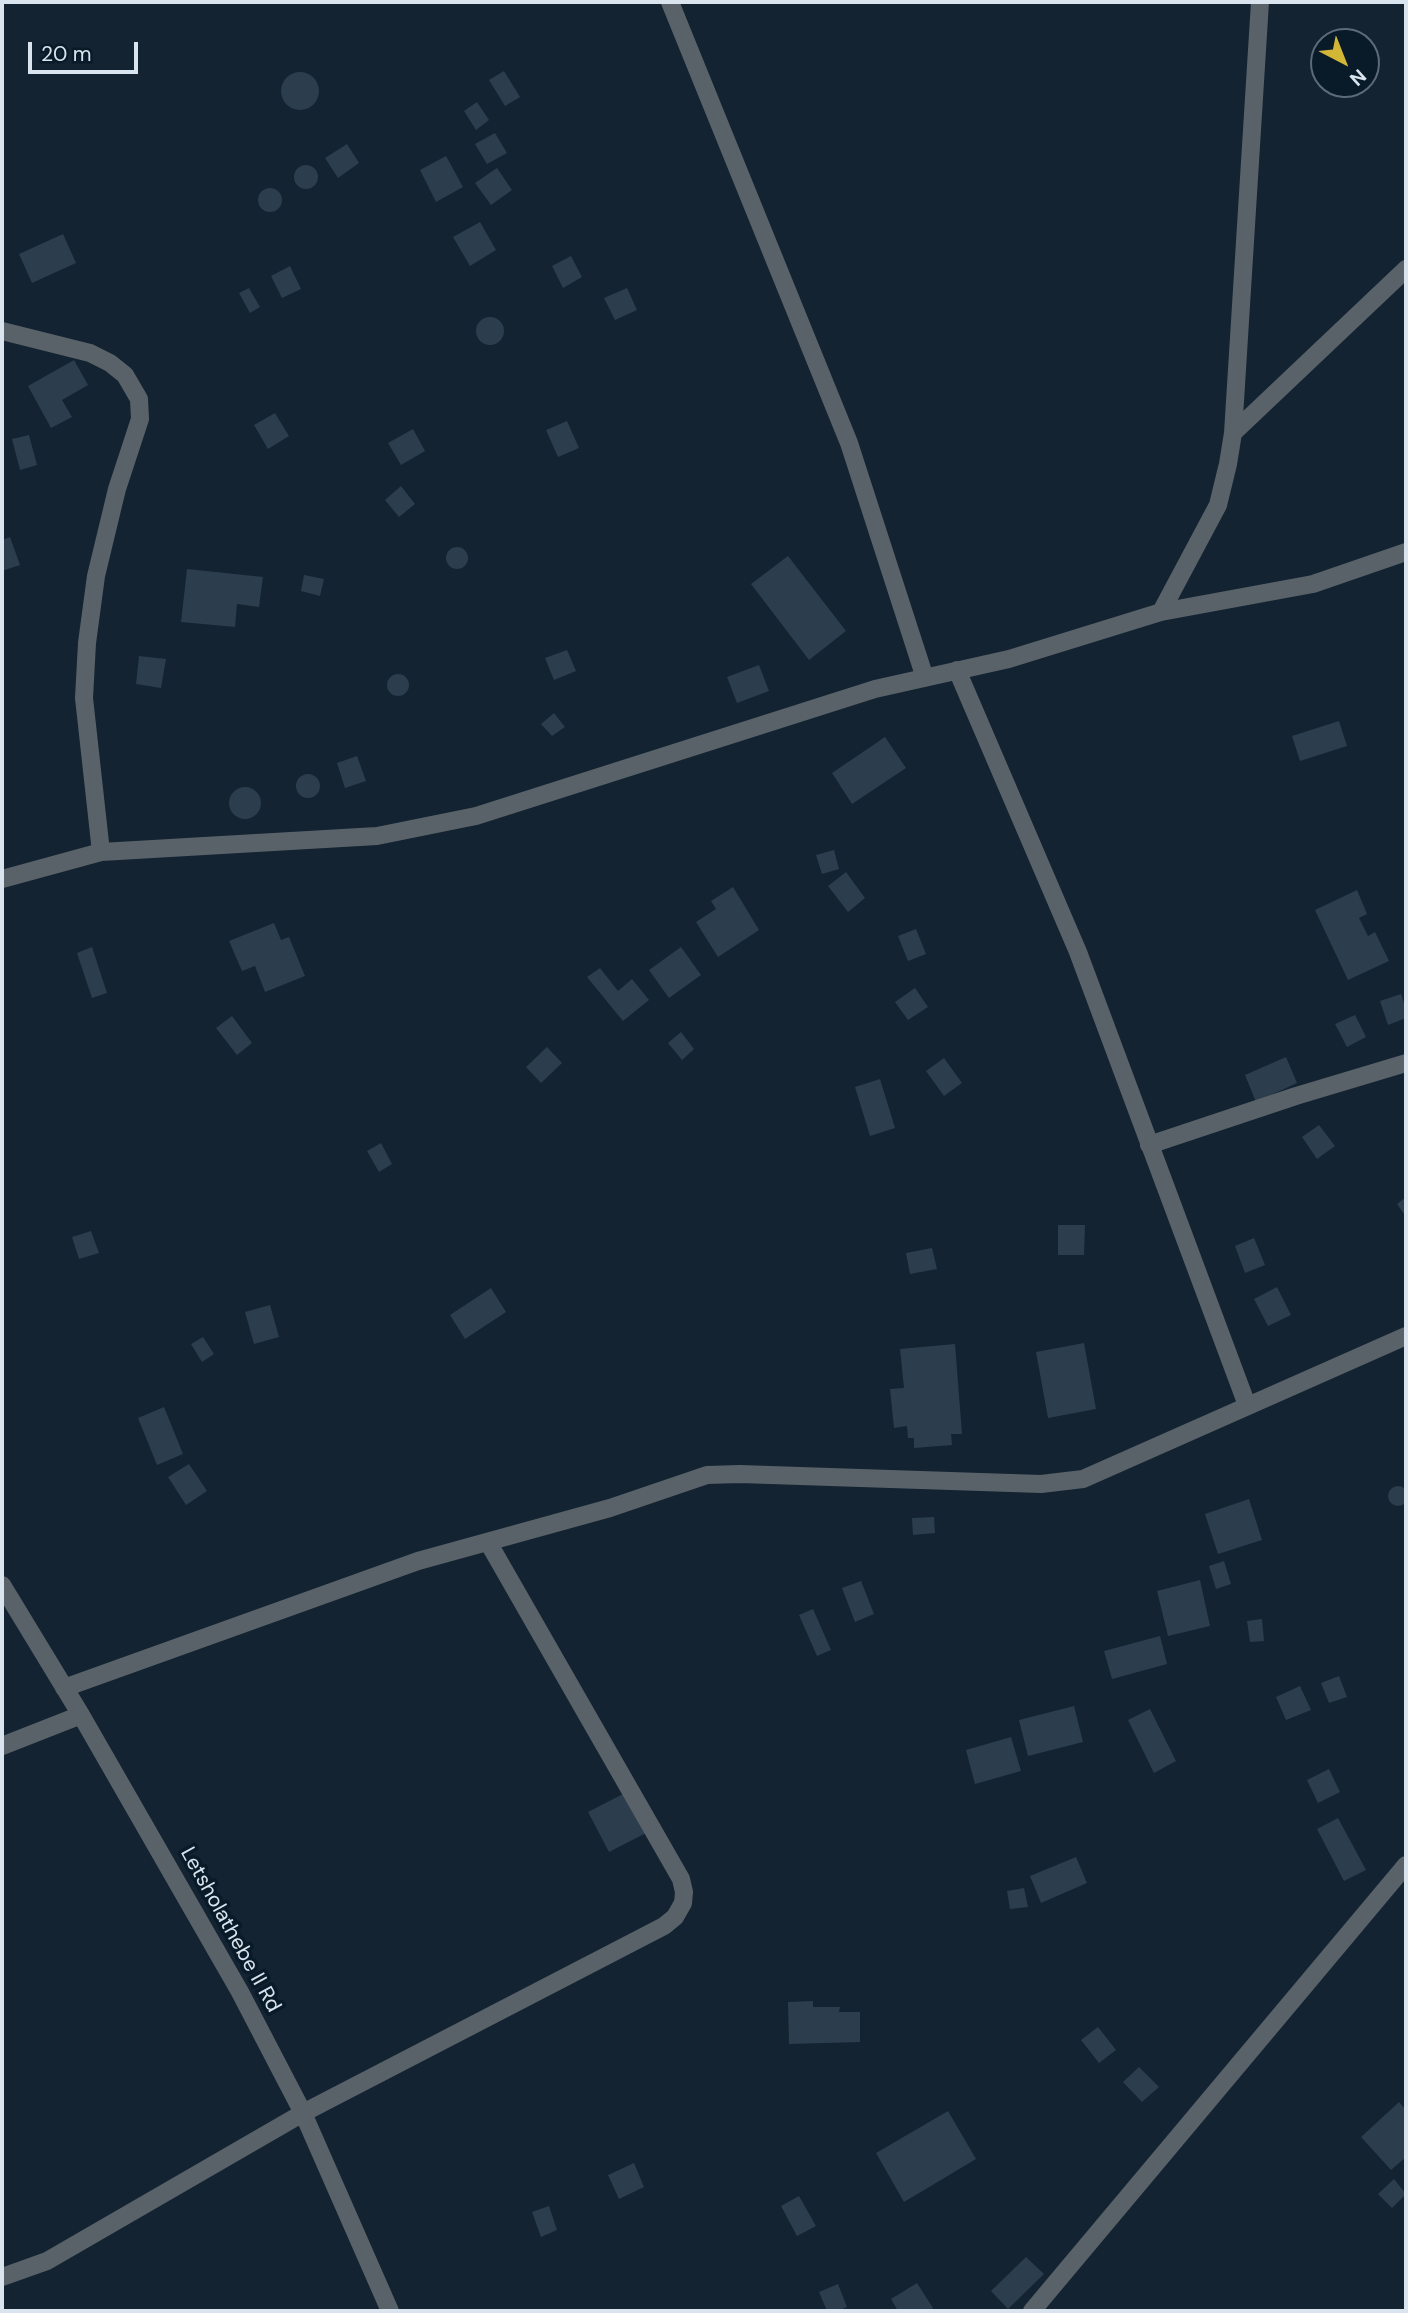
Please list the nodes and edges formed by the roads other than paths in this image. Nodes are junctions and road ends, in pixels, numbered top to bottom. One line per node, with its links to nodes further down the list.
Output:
1 (670, 2): 9 (street)
2 (1260, 2): 5 (street)
3 (1406, 269): 5 (street)
4 (2, 331): 10 (street)
5 (1233, 432): 7 (street)
6 (1406, 552): 7 (street)
7 (1161, 612): 8 (street)
8 (957, 670): 9 (street); 13 (street)
9 (925, 678): 10 (street)
10 (101, 852): 11 (street)
11 (2, 878)
12 (1406, 1063): 13 (street)
13 (1149, 1145): 15 (street)
14 (1406, 1336): 15 (street)
15 (1247, 1405): 16 (street)
16 (488, 1542): 18 (street); 22 (street)
17 (2, 1585): 18 (street, Letsholathebe II Rd)
18 (64, 1688): 19 (street, Letsholathebe II Rd)
19 (81, 1715): 20 (street); 22 (street, Letsholathebe II Rd)
20 (2, 1746)
21 (1406, 1865): 25 (street)
22 (303, 2113): 23 (street); 24 (street, Letsholathebe II Rd)
23 (2, 2277)
24 (390, 2311)
25 (1032, 2311)

